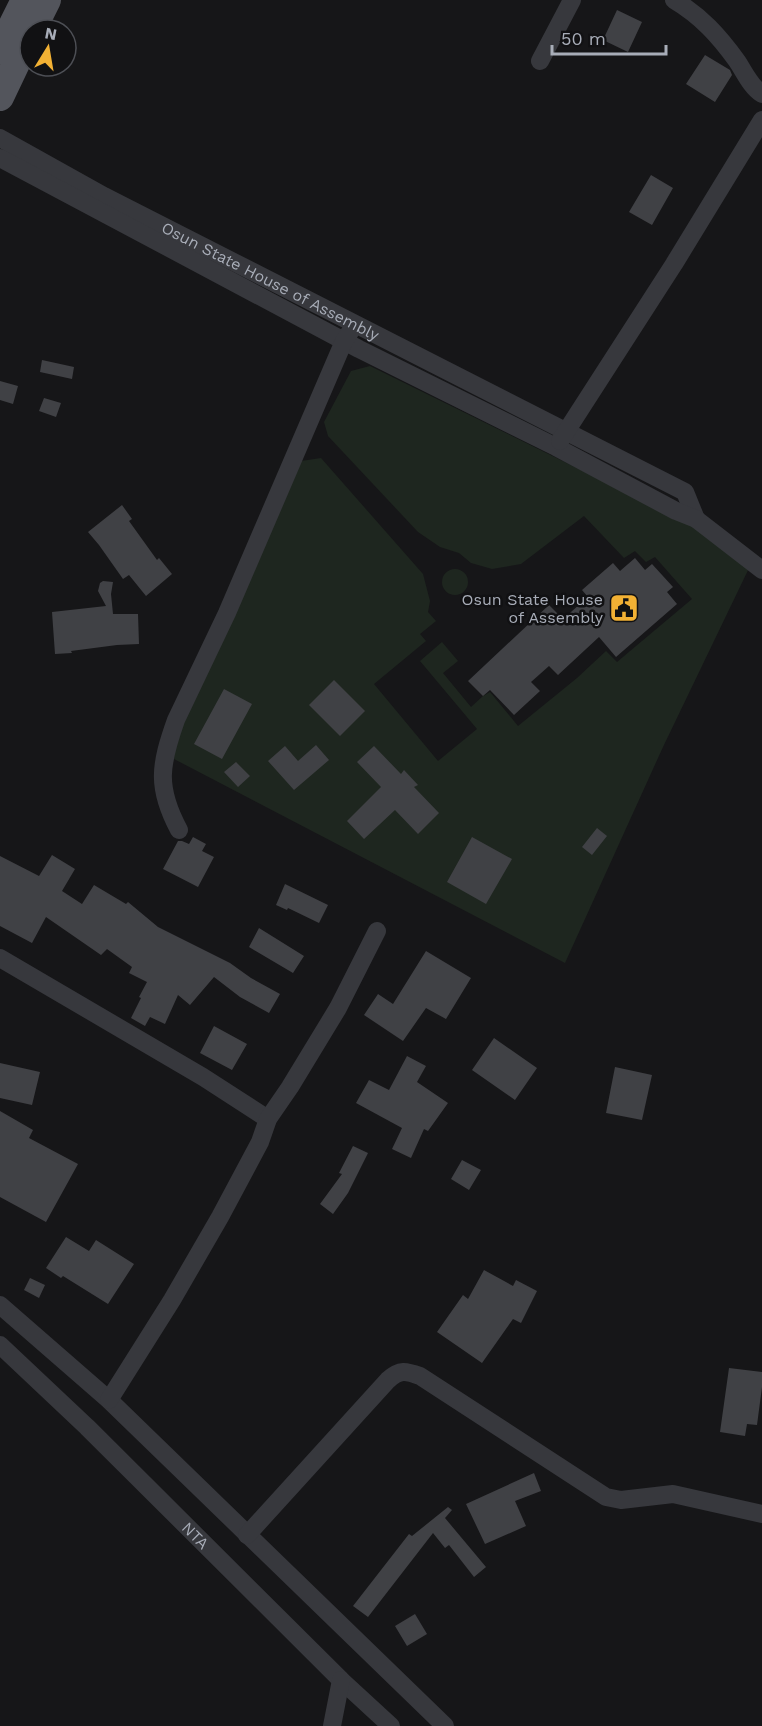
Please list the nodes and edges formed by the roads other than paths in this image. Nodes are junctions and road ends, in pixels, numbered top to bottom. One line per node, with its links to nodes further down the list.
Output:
1 (25, 0): 6 (main road)
2 (47, 0): 5 (main road)
3 (572, 0): 8 (street)
4 (674, 0): 9 (street)
5 (38, 18)
6 (0, 50)
7 (18, 59): 10 (main road)
8 (540, 61)
9 (762, 94)
10 (0, 96)
11 (762, 120): 16 (street)
12 (0, 138): 14 (street, Osun State House of Assembly)
13 (0, 158): 15 (street, Osun State House of Assembly)
14 (355, 324): 15 (street); 16 (street, Osun State House of Assembly)
15 (344, 341): 16 (street, Osun State House of Assembly); 18 (street)
16 (561, 440): 17 (street, Osun State House of Assembly)
17 (762, 570)
18 (179, 830)
19 (377, 931): 21 (street)
20 (0, 958): 21 (street)
21 (268, 1119): 24 (street)
22 (0, 1305): 24 (street)
23 (0, 1345): 27 (street, NTA)
24 (109, 1400): 26 (street)
25 (762, 1514): 26 (street)
26 (248, 1535): 32 (street)
27 (341, 1680): 28 (street, NTA); 29 (street)
28 (373, 1708): 30 (street); 31 (street, NTA)
29 (332, 1726)
30 (369, 1726)
31 (391, 1726)
32 (445, 1726)

